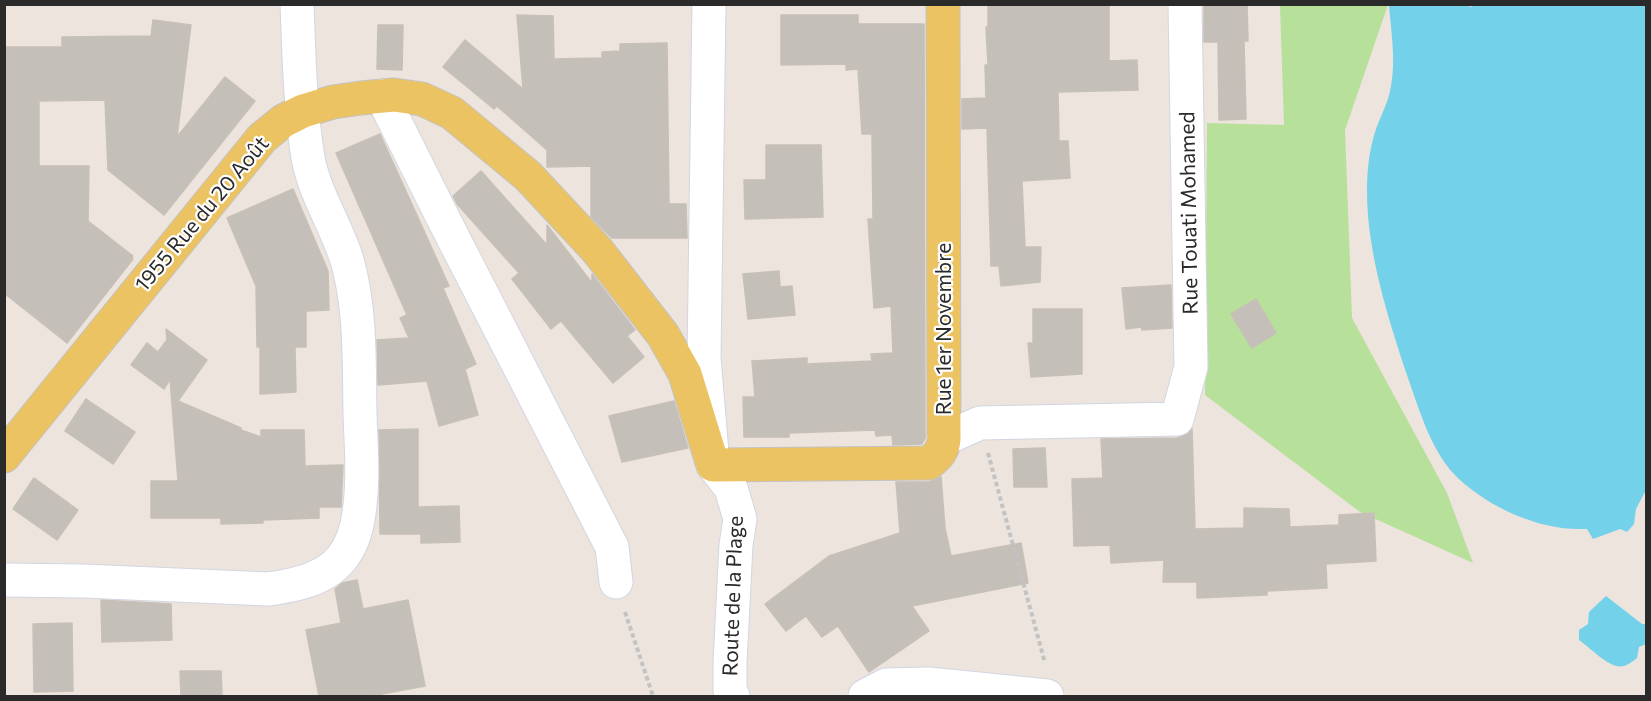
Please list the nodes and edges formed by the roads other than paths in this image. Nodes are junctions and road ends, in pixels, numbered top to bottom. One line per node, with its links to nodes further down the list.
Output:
1 (297, 4): 6 (street)
2 (709, 4): 9 (street)
3 (943, 4): 7 (main road, Rue 1er Novembre)
4 (1185, 4): 7 (street, Rue Touati Mohamed)
5 (382, 96): 6 (main road, 1955 Rue du 20 Août); 9 (main road, 1955 Rue du 20 Août); 11 (street)
6 (303, 111): 8 (main road, 1955 Rue du 20 Août); 10 (street)
7 (944, 440): 9 (main road, Rue 1er Novembre)
8 (4, 456)
9 (713, 465): 13 (street, Route de la Plage)
10 (4, 580)
11 (616, 582)
12 (1048, 685): 14 (street)
13 (733, 696)
14 (866, 696)

